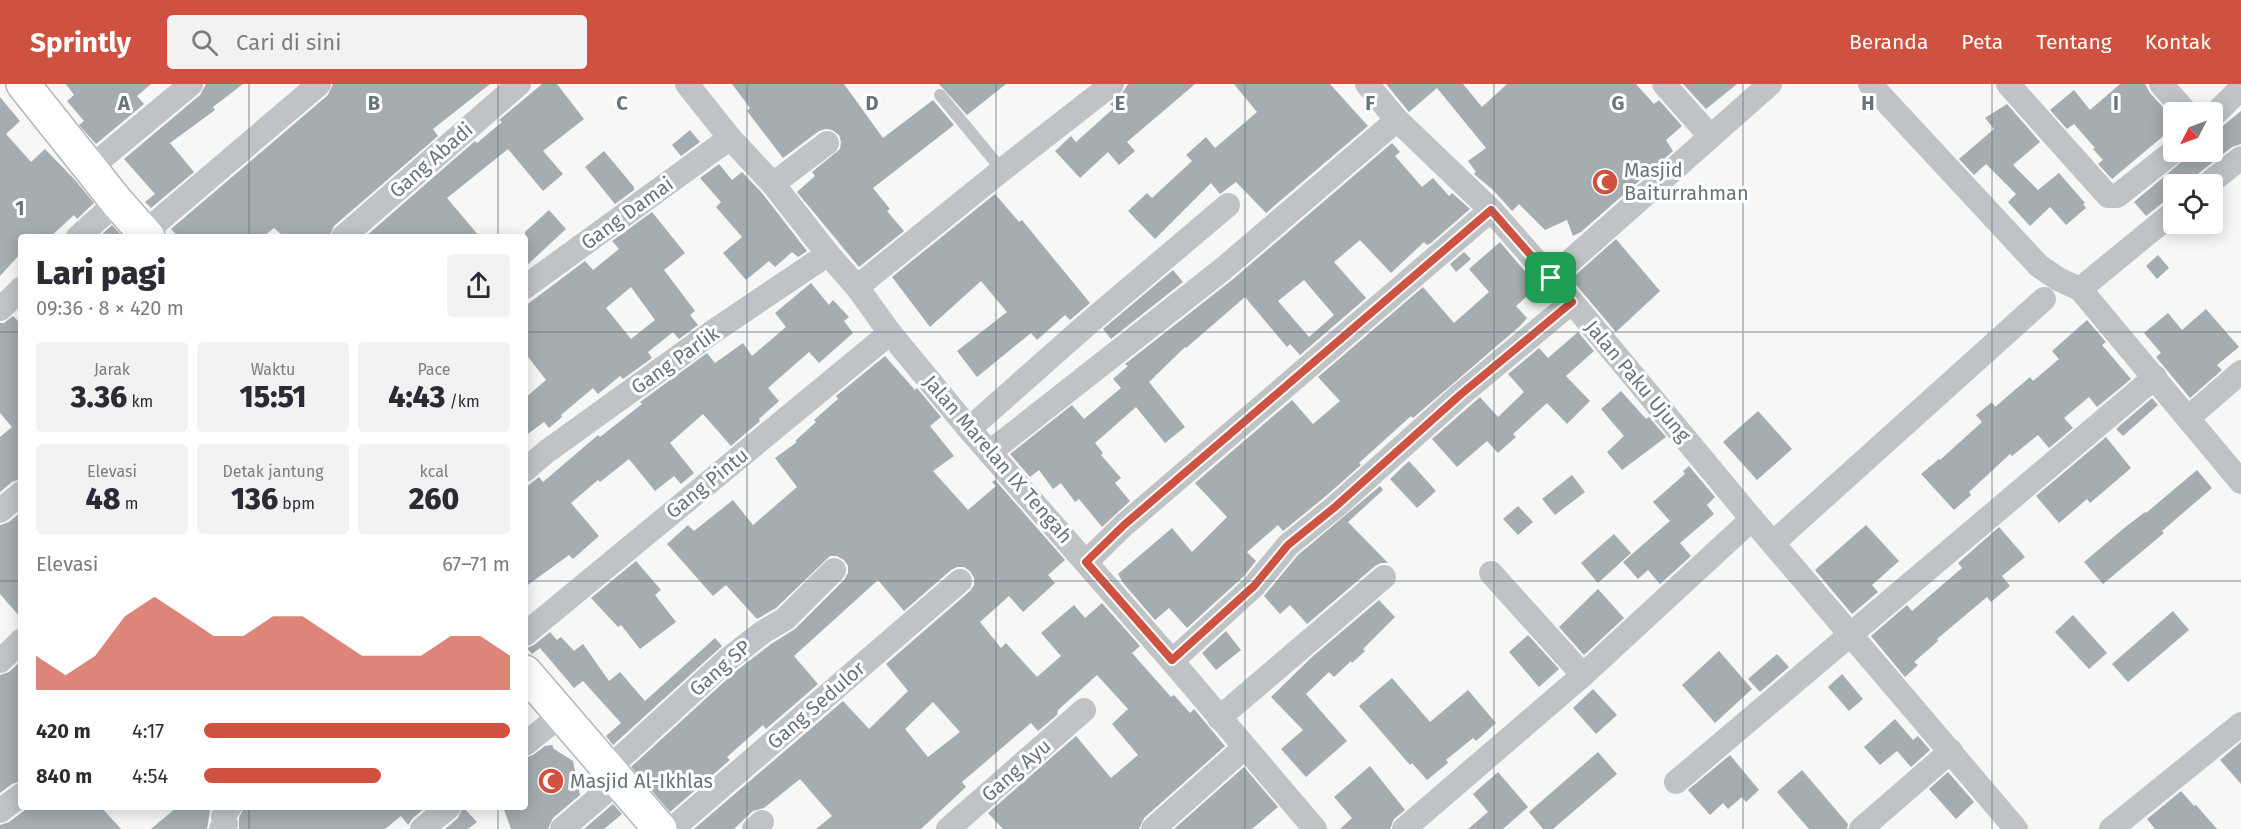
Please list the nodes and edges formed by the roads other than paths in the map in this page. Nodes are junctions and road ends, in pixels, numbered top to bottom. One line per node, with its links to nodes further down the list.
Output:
1 (23, 84): 23 (main road)
2 (191, 84): 23 (street)
3 (320, 84): 33 (street)
4 (519, 84): 34 (street, Gang Abadi)
5 (687, 84): 19 (street, Jalan Marelan IX Tengah)
6 (1112, 84): 24 (street)
7 (1367, 84): 17 (street, Jalan Paku Ujung)
8 (1664, 84): 18 (street)
9 (1770, 84): 18 (street)
10 (1870, 84): 39 (street)
11 (2008, 84): 22 (street)
12 (2161, 84): 15 (street)
13 (2241, 88): 16 (street)
14 (940, 95): 24 (lane)
15 (2177, 102)
16 (2223, 106)
17 (1397, 120): 29 (street, Jalan Paku Ujung); 49 (street)
18 (1710, 136): 36 (street)
19 (730, 138): 26 (street, Jalan Marelan IX Tengah); 37 (street, Gang Damai)
20 (827, 143): 26 (street)
21 (2241, 158): 25 (street)
22 (2163, 160)
23 (90, 168): 27 (main road)
24 (1002, 170): 38 (street)
25 (2221, 174)
26 (772, 184): 35 (street, Jalan Marelan IX Tengah)
27 (117, 202): 31 (street); 32 (main road)
28 (1228, 205): 48 (street)
29 (1491, 210): 36 (street, Jalan Paku Ujung); 56 (street)
30 (2163, 221): 39 (street)
31 (81, 234)
32 (145, 234)
33 (147, 234)
34 (346, 234)
35 (828, 254): 38 (street, Jalan Marelan IX Tengah); 50 (street, Gang Parlik)
36 (1551, 278): 42 (street, Jalan Paku Ujung)
37 (528, 285)
38 (858, 287): 44 (street, Jalan Marelan IX Tengah)
39 (2080, 289): 46 (street)
40 (18, 292): 43 (street)
41 (2044, 299): 55 (street)
42 (1572, 302): 54 (street, Jalan Paku Ujung); 64 (street)
43 (0, 309)
44 (890, 333): 48 (street, Jalan Marelan IX Tengah); 61 (street, Gang Pintu)
45 (2241, 372): 47 (street)
46 (2155, 377): 47 (street); 62 (street)
47 (2188, 418): 51 (street)
48 (969, 429): 49 (street, Jalan Marelan IX Tengah)
49 (990, 452): 56 (street, Jalan Marelan IX Tengah)
50 (528, 467)
51 (2241, 482)
52 (18, 495): 53 (street)
53 (0, 511)
54 (1752, 519): 55 (street, Jalan Paku Ujung); 66 (street)
55 (1773, 543): 62 (street, Jalan Paku Ujung)
56 (1086, 562): 64 (street, Jalan Marelan IX Tengah)
57 (834, 570): 75 (street, Gang SP)
58 (1491, 573): 66 (street)
59 (1384, 577): 70 (street)
60 (960, 581): 83 (street, Gang Sedulor)
61 (528, 632)
62 (1851, 633): 74 (street, Jalan Paku Ujung); 76 (street)
63 (18, 644): 65 (street)
64 (1172, 660): 70 (street, Jalan Marelan IX Tengah)
65 (0, 661)
66 (1583, 675): 87 (street)
67 (528, 676): 69 (main road)
68 (1084, 710): 84 (street, Gang Ayu)
69 (561, 715): 72 (street); 75 (main road)
70 (1219, 718): 73 (street, Jalan Marelan IX Tengah)
71 (2241, 724): 90 (street)
72 (528, 742)
73 (1244, 748): 85 (street); 86 (street, Jalan Marelan IX Tengah)
74 (1951, 751): 88 (street); 89 (street, Jalan Paku Ujung)
75 (613, 775): 81 (street, Gang SP); 82 (main road)
76 (1676, 782)
77 (18, 797): 79 (street)
78 (445, 810): 80 (street)
79 (0, 811)
80 (422, 829)
81 (562, 829)
82 (660, 829)
83 (672, 829)
84 (948, 829)
85 (1154, 829)
86 (1315, 829)
87 (1404, 829)
88 (1861, 829)
89 (2016, 829)
90 (2111, 829)

